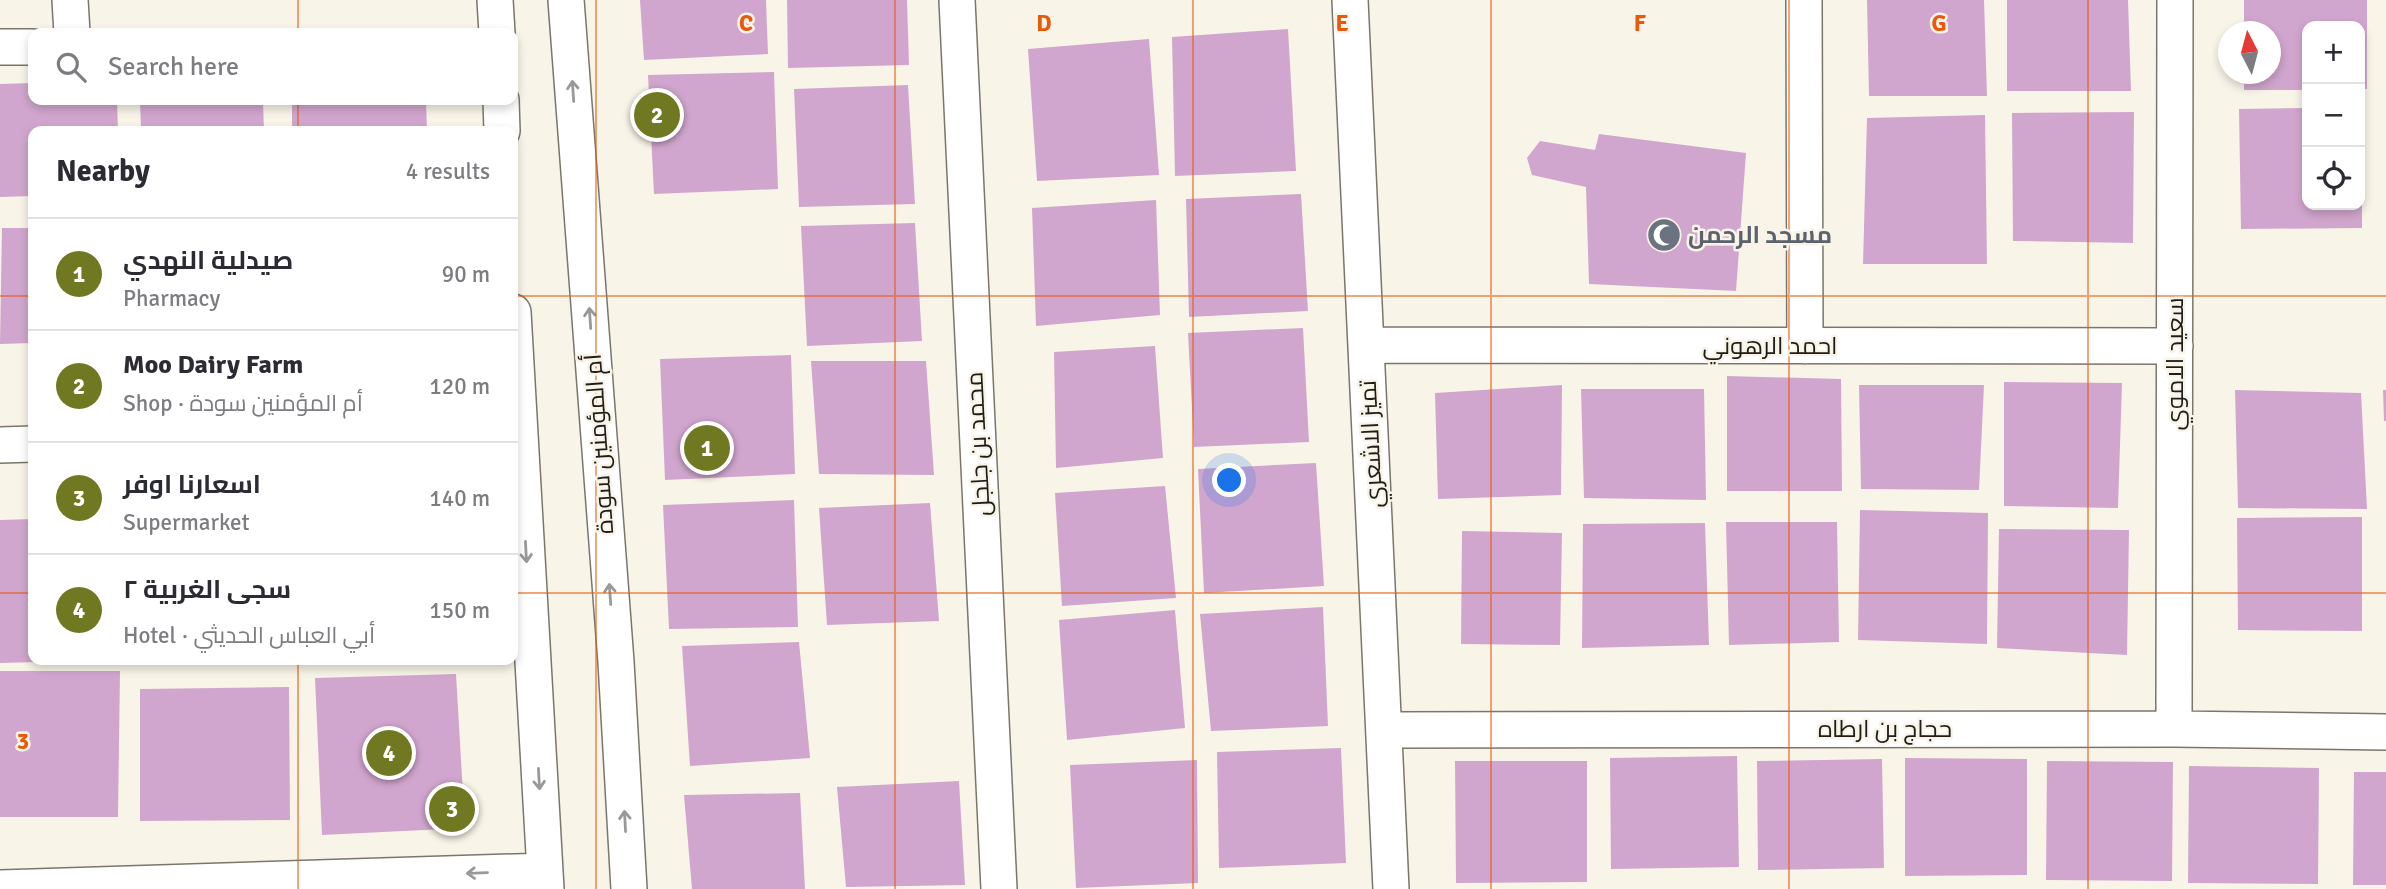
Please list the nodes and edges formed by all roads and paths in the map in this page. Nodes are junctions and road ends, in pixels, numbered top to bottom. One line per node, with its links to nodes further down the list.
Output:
1 (70, 0): 8 (street)
2 (495, 0): 9 (street)
3 (566, 0): 25 (street, أم المؤمنين سودة, one-way to 3)
4 (957, 0): 26 (street, محمد بن جلجل)
5 (1350, 0): 14 (street, تميز الاشعري)
6 (1804, 0): 15 (street)
7 (2175, 0): 16 (street, سعيد الاموي)
8 (72, 28)
9 (497, 28)
10 (0, 47): 11 (street)
11 (28, 47)
12 (501, 105): 13 (street)
13 (502, 126)
14 (1366, 345): 15 (street, احمد الرهوني); 21 (street, تميز الاشعري)
15 (1805, 346): 16 (street, احمد الرهوني)
16 (2175, 346): 20 (street, سعيد الاموي)
17 (28, 444): 18 (street)
18 (0, 445)
19 (518, 466): 23 (street, one-way to 23)
20 (2174, 729): 21 (street, حجاج بن ارطاه); 22 (street, حجاج بن ارطاه)
21 (1384, 730): 27 (street, تميز الاشعري)
22 (2386, 732)
23 (545, 880): 24 (street, one-way to 24)
24 (0, 888)
25 (628, 889)
26 (999, 889)
27 (1391, 889)

